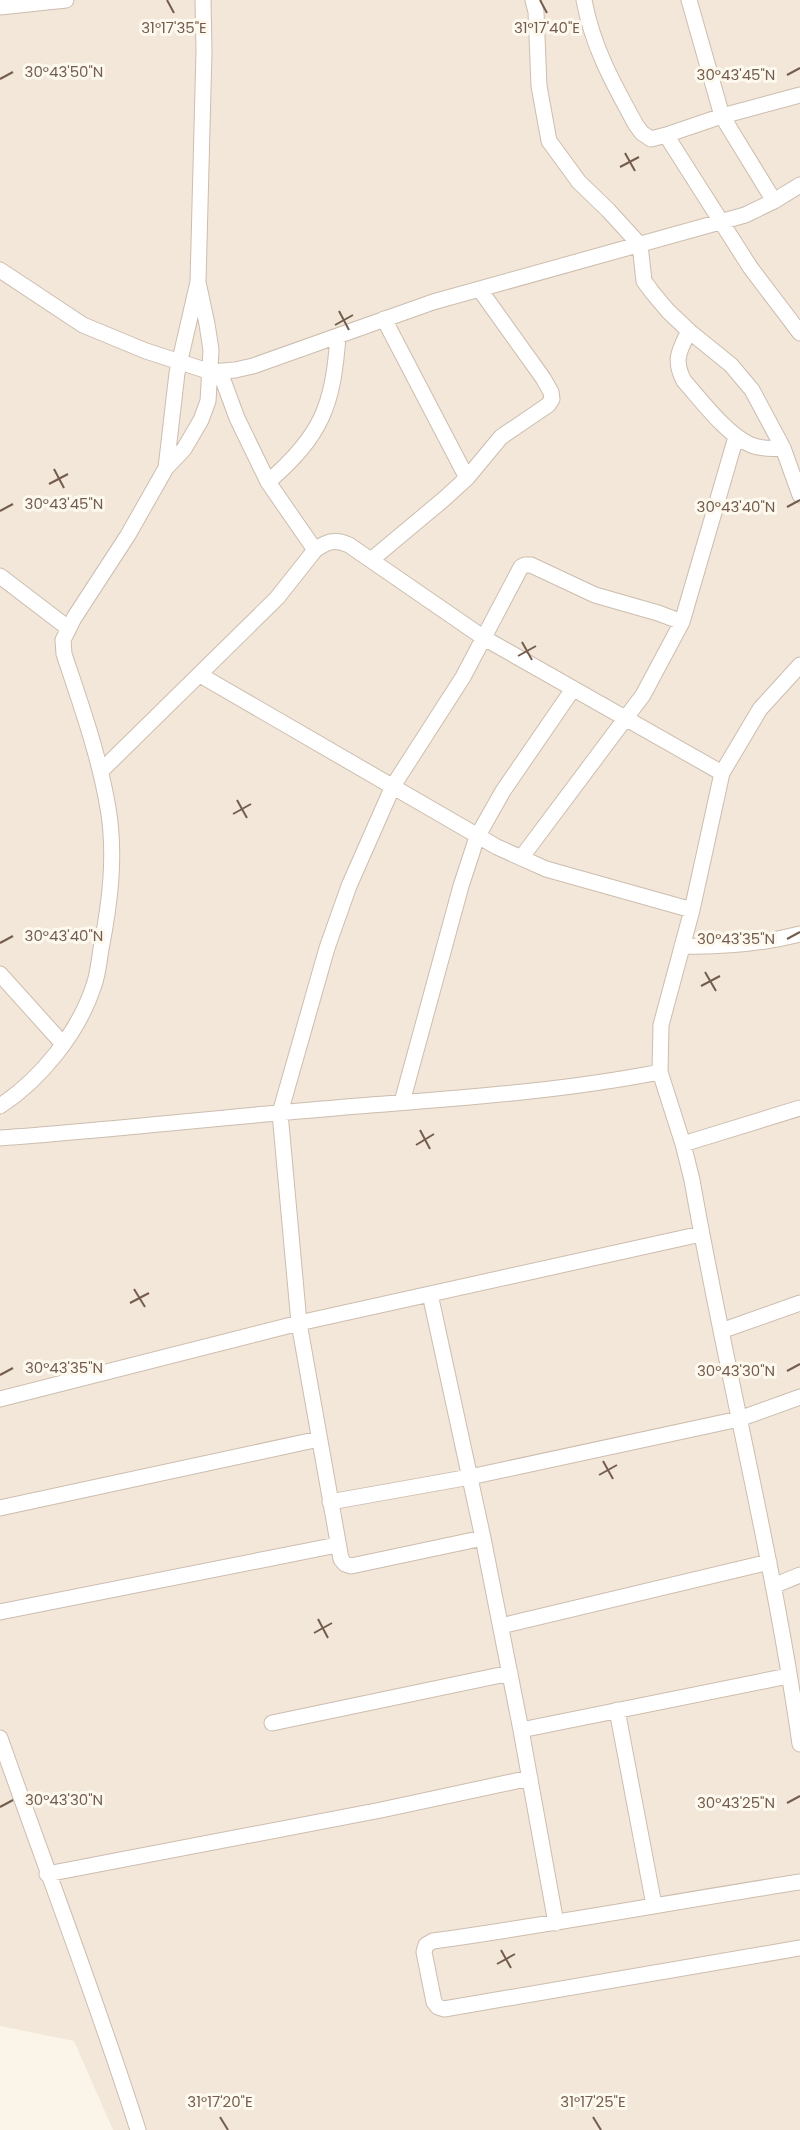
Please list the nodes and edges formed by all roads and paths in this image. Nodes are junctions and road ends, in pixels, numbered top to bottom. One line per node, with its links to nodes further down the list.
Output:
1 (66, 0): 6 (street)
2 (203, 0): 16 (street)
3 (533, 0): 14 (street)
4 (584, 0): 10 (street)
5 (689, 0): 9 (street)
6 (19, 2): 7 (street)
7 (0, 7)
8 (800, 95): 9 (street)
9 (722, 116): 10 (street); 12 (street)
10 (666, 135): 13 (street)
11 (800, 185): 12 (street)
12 (774, 201): 13 (street)
13 (720, 222): 14 (street); 20 (street)
14 (640, 245): 17 (street); 19 (street)
15 (0, 270): 22 (street)
16 (198, 282): 22 (street); 23 (street)
17 (480, 290): 18 (street); 27 (street)
18 (384, 319): 21 (street); 27 (street)
19 (688, 331): 24 (street); 25 (street)
20 (800, 333)
21 (338, 336): 23 (street); 28 (street)
22 (180, 362): 23 (street); 26 (street)
23 (215, 372): 26 (street); 28 (street)
24 (736, 437): 25 (street); 33 (street)
25 (783, 448): 29 (street)
26 (166, 468): 34 (street)
27 (467, 478): 31 (street)
28 (268, 482): 30 (street)
29 (800, 495)
30 (315, 550): 31 (street); 37 (street)
31 (371, 560): 35 (street)
32 (0, 576): 34 (street)
33 (682, 622): 35 (street); 39 (street)
34 (68, 628): 40 (street)
35 (484, 638): 38 (street); 42 (street)
36 (800, 665): 41 (street)
37 (200, 675): 40 (street); 42 (street)
38 (573, 688): 39 (street); 43 (street)
39 (626, 719): 41 (street); 44 (street)
40 (101, 771): 49 (street)
41 (722, 773): 45 (street)
42 (393, 786): 43 (street); 54 (street)
43 (477, 837): 44 (street); 51 (street)
44 (521, 858): 45 (street)
45 (692, 910): 47 (street)
46 (800, 934): 47 (street)
47 (682, 946): 50 (street)
48 (0, 974): 49 (street)
49 (63, 1044): 52 (street)
50 (660, 1072): 51 (street); 56 (street)
51 (402, 1102): 54 (street)
52 (0, 1106)
53 (800, 1108): 56 (street)
54 (280, 1113): 55 (street); 60 (street)
55 (0, 1138)
56 (683, 1144): 57 (street)
57 (701, 1234): 58 (street); 61 (street)
58 (430, 1293): 60 (street); 66 (street)
59 (800, 1304): 61 (street)
60 (299, 1323): 63 (street); 65 (street)
61 (721, 1331): 64 (street)
62 (800, 1397): 64 (street)
63 (0, 1399)
64 (739, 1419): 66 (street); 71 (street)
65 (319, 1439): 67 (street); 68 (street)
66 (470, 1477): 67 (street); 69 (street)
67 (330, 1502): 70 (street)
68 (0, 1508)
69 (483, 1538): 70 (street); 75 (street)
70 (337, 1545): 74 (street)
71 (769, 1562): 73 (street); 75 (street)
72 (800, 1575): 73 (street)
73 (773, 1586): 77 (street)
74 (0, 1612)
75 (501, 1626): 76 (street)
76 (510, 1673): 79 (street); 80 (street)
77 (788, 1676): 78 (street); 82 (street)
78 (617, 1710): 80 (street); 86 (street)
79 (272, 1723)
80 (521, 1730): 83 (street)
81 (0, 1738): 84 (street)
82 (800, 1744)
83 (530, 1778): 84 (street); 87 (street)
84 (47, 1874): 89 (street)
85 (800, 1882): 86 (street)
86 (654, 1905): 87 (street)
87 (556, 1923): 88 (street)
88 (800, 1948)
89 (138, 2130)

